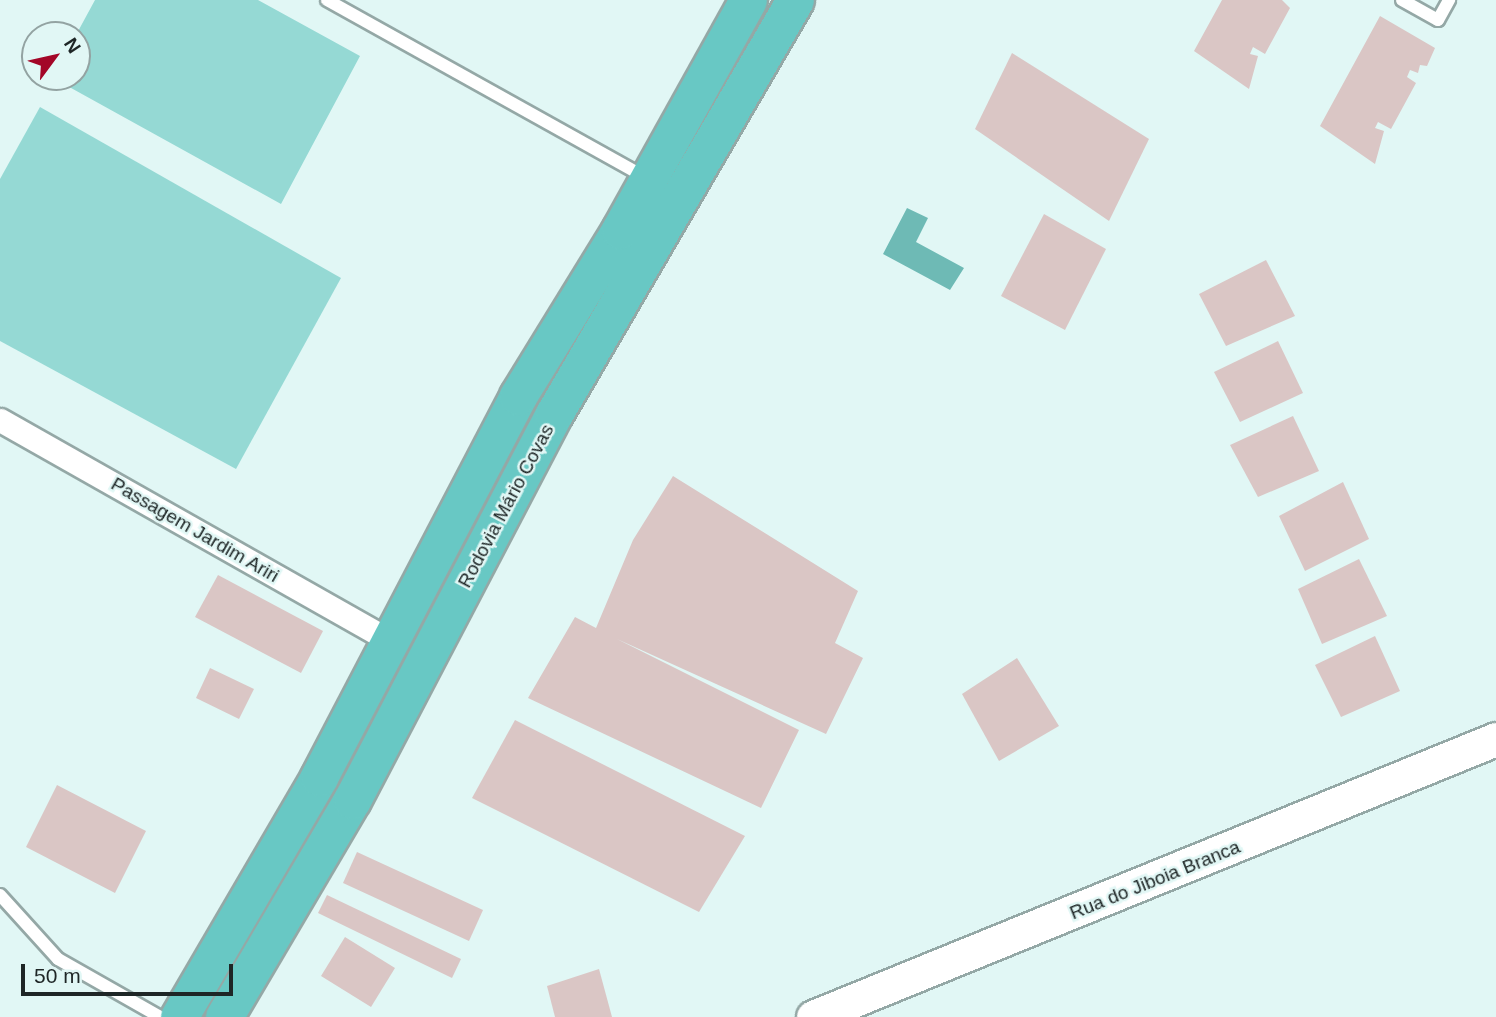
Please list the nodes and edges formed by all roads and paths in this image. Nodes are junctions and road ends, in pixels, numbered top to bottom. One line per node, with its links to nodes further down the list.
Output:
1 (327, 0): 6 (lane)
2 (748, 0): 6 (main road)
3 (795, 0): 13 (main road, Rodovia Mário Covas)
4 (1402, 0): 5 (lane)
5 (1449, 0)
6 (649, 179): 8 (main road)
7 (0, 420): 8 (street, Passagem Jardim Ariri)
8 (389, 640): 12 (main road)
9 (1496, 739): 14 (main road, Rua do Jiboia Branca)
10 (0, 895): 11 (lane)
11 (160, 1017)
12 (179, 1017)
13 (224, 1017)
14 (813, 1017)

